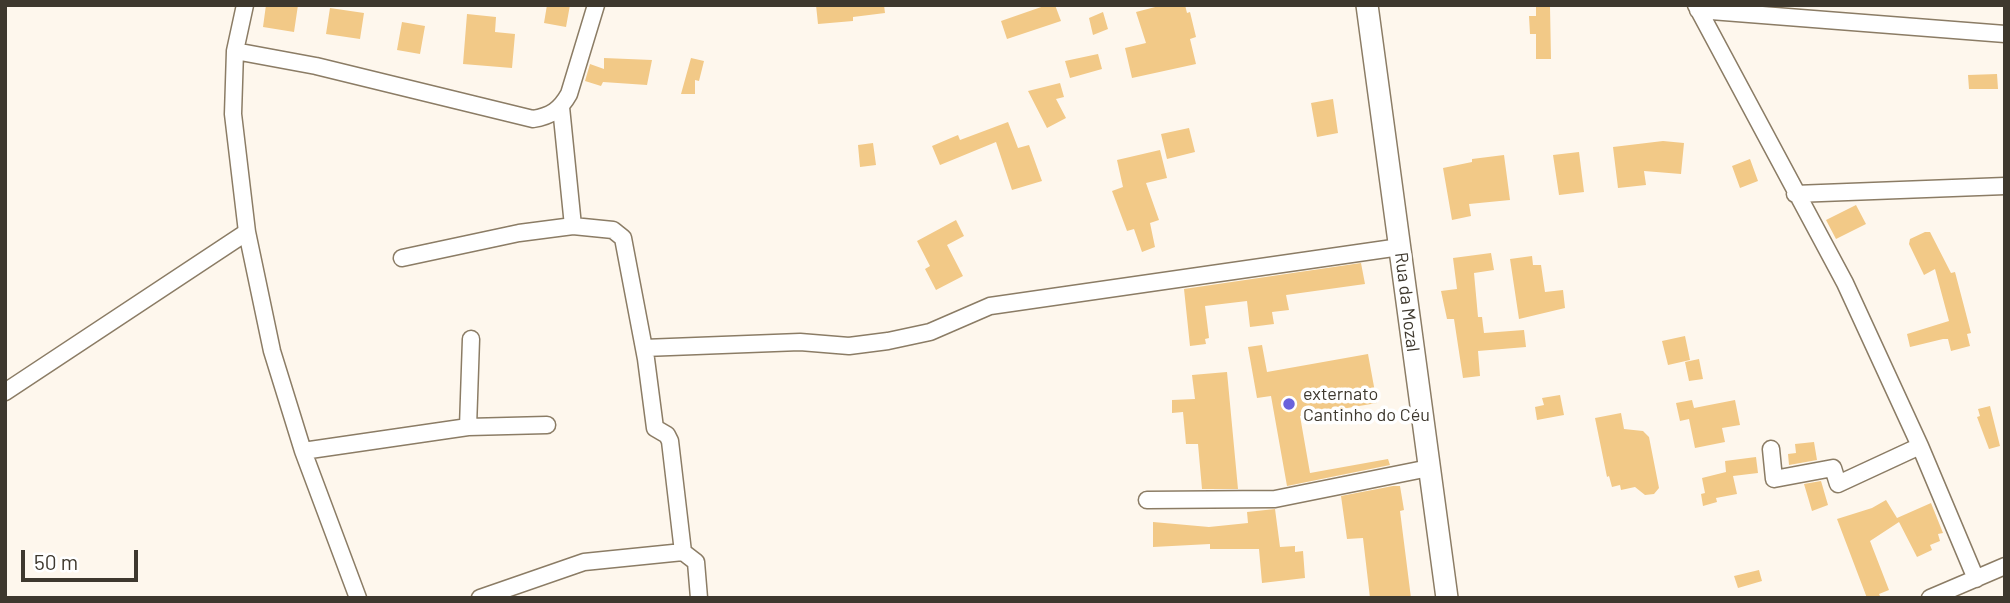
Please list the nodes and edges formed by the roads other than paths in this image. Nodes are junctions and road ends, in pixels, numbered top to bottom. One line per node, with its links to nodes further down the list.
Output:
1 (245, 5): 6 (street)
2 (596, 5): 7 (street)
3 (1367, 5): 12 (main road, Rua da Mozal)
4 (1697, 8): 5 (street); 9 (street)
5 (2005, 34)
6 (234, 51): 7 (street); 11 (street)
7 (561, 107): 10 (street)
8 (2005, 186): 9 (street)
9 (1795, 194): 19 (street)
10 (573, 226): 13 (street); 15 (street)
11 (247, 232): 16 (street); 21 (street)
12 (1400, 247): 15 (street); 22 (main road, Rua da Mozal)
13 (402, 258)
14 (471, 339): 18 (street)
15 (645, 348): 24 (street)
16 (5, 392)
17 (548, 425): 18 (street)
18 (468, 427): 21 (street)
19 (1920, 446): 20 (street); 26 (street)
20 (1771, 449)
21 (303, 451): 27 (street)
22 (1429, 468): 23 (street); 30 (main road, Rua da Mozal)
23 (1147, 500)
24 (683, 552): 28 (street); 29 (street)
25 (2005, 566): 26 (street)
26 (1976, 579): 31 (street)
27 (358, 598)
28 (480, 598)
29 (699, 598)
30 (1447, 598)
31 (1930, 598)

